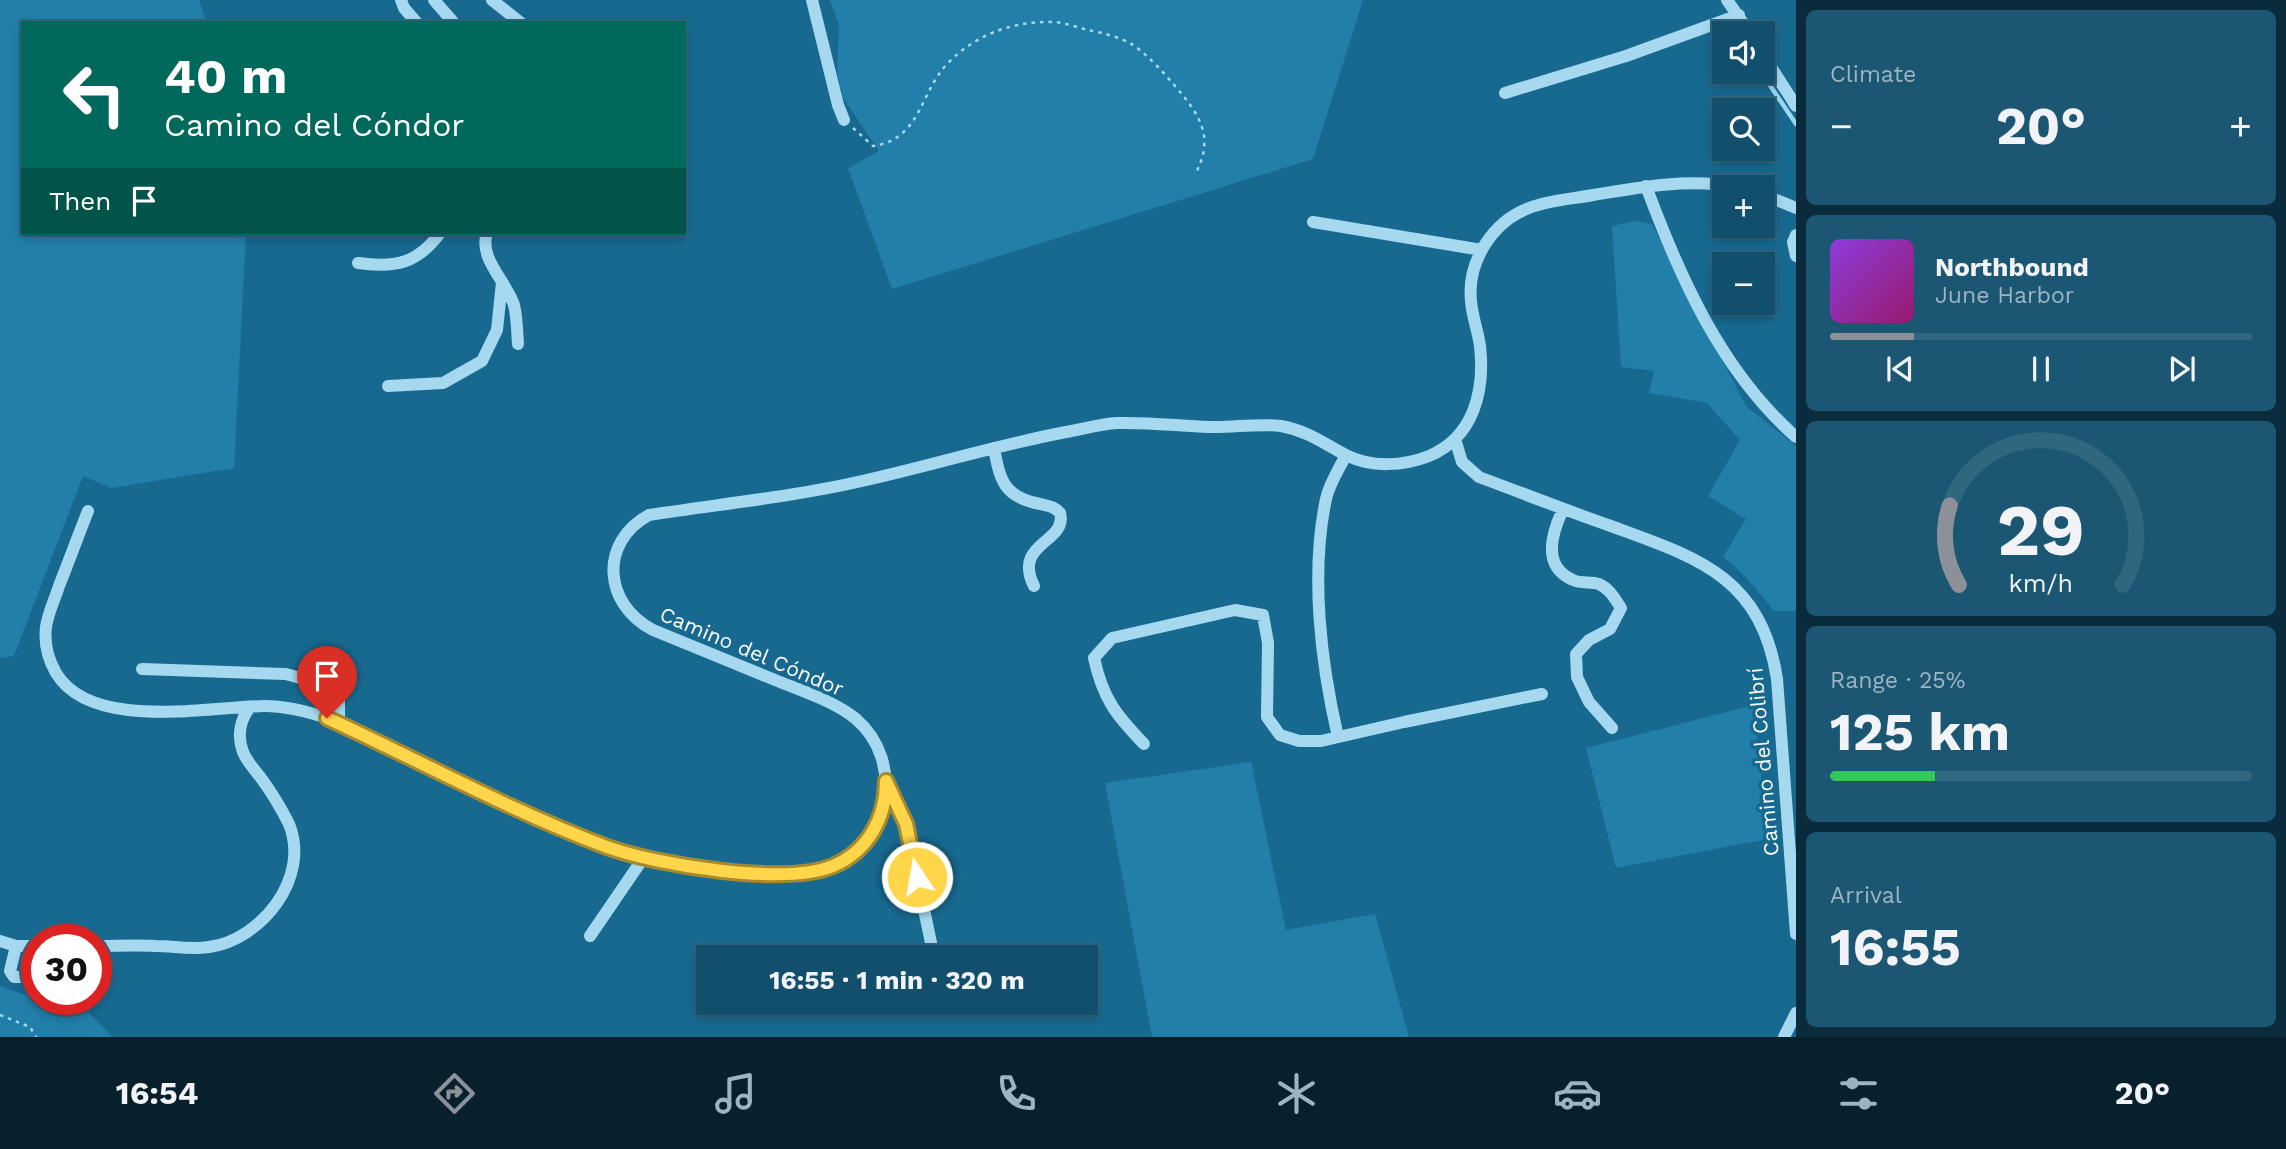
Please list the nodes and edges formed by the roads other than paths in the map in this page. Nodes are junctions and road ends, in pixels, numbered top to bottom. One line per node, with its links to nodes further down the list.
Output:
1 (401, 0): 7 (street)
2 (434, 0): 8 (street)
3 (492, 0): 9 (street)
4 (811, 0): 14 (street)
5 (1727, 0): 6 (street)
6 (1740, 15): 10 (street); 12 (street)
7 (415, 21)
8 (452, 21)
9 (518, 21)
10 (1744, 21)
11 (1775, 73): 13 (street)
12 (1505, 93)
13 (1796, 106)
14 (844, 120)
15 (1712, 185): 16 (street, Camino del Cóndor)
16 (1646, 186): 23 (street, Camino del Cóndor); 29 (street)
17 (1775, 199): 18 (street)
18 (1796, 208)
19 (1313, 222): 23 (street)
20 (438, 235): 25 (street)
21 (486, 235): 26 (street)
22 (1796, 235): 24 (street)
23 (1482, 250): 30 (street, Camino del Cóndor)
24 (1796, 256)
25 (358, 263)
26 (502, 282): 27 (street); 28 (street)
27 (518, 344)
28 (388, 386)
29 (1796, 437)
30 (1455, 439): 32 (street, Camino del Cóndor); 33 (street, Camino del Colibrí)
31 (994, 448): 32 (street, Camino del Cóndor); 35 (street); 43 (street, Camino del Cóndor)
32 (1346, 455): 41 (street)
33 (1563, 509): 40 (street); 45 (street, Camino del Colibrí)
34 (88, 511): 38 (street, Camino del Cóndor)
35 (1034, 586)
36 (142, 669): 39 (street)
37 (1542, 694): 41 (street)
38 (250, 707): 39 (street, Camino del Cóndor); 52 (street)
39 (340, 724): 44 (street, Camino del Cóndor)
40 (1612, 728)
41 (1338, 737): 42 (street)
42 (1144, 744)
43 (886, 781): 44 (street, Camino del Cóndor); 49 (street)
44 (644, 857): 47 (street)
45 (1796, 923): 46 (street, Camino del Colibrí)
46 (1796, 934)
47 (590, 936)
48 (0, 941): 50 (street)
49 (931, 945)
50 (16, 946): 51 (street); 53 (street)
51 (21, 946)
52 (112, 946)
53 (21, 977)
54 (1796, 1013): 55 (street)
55 (1784, 1037)

